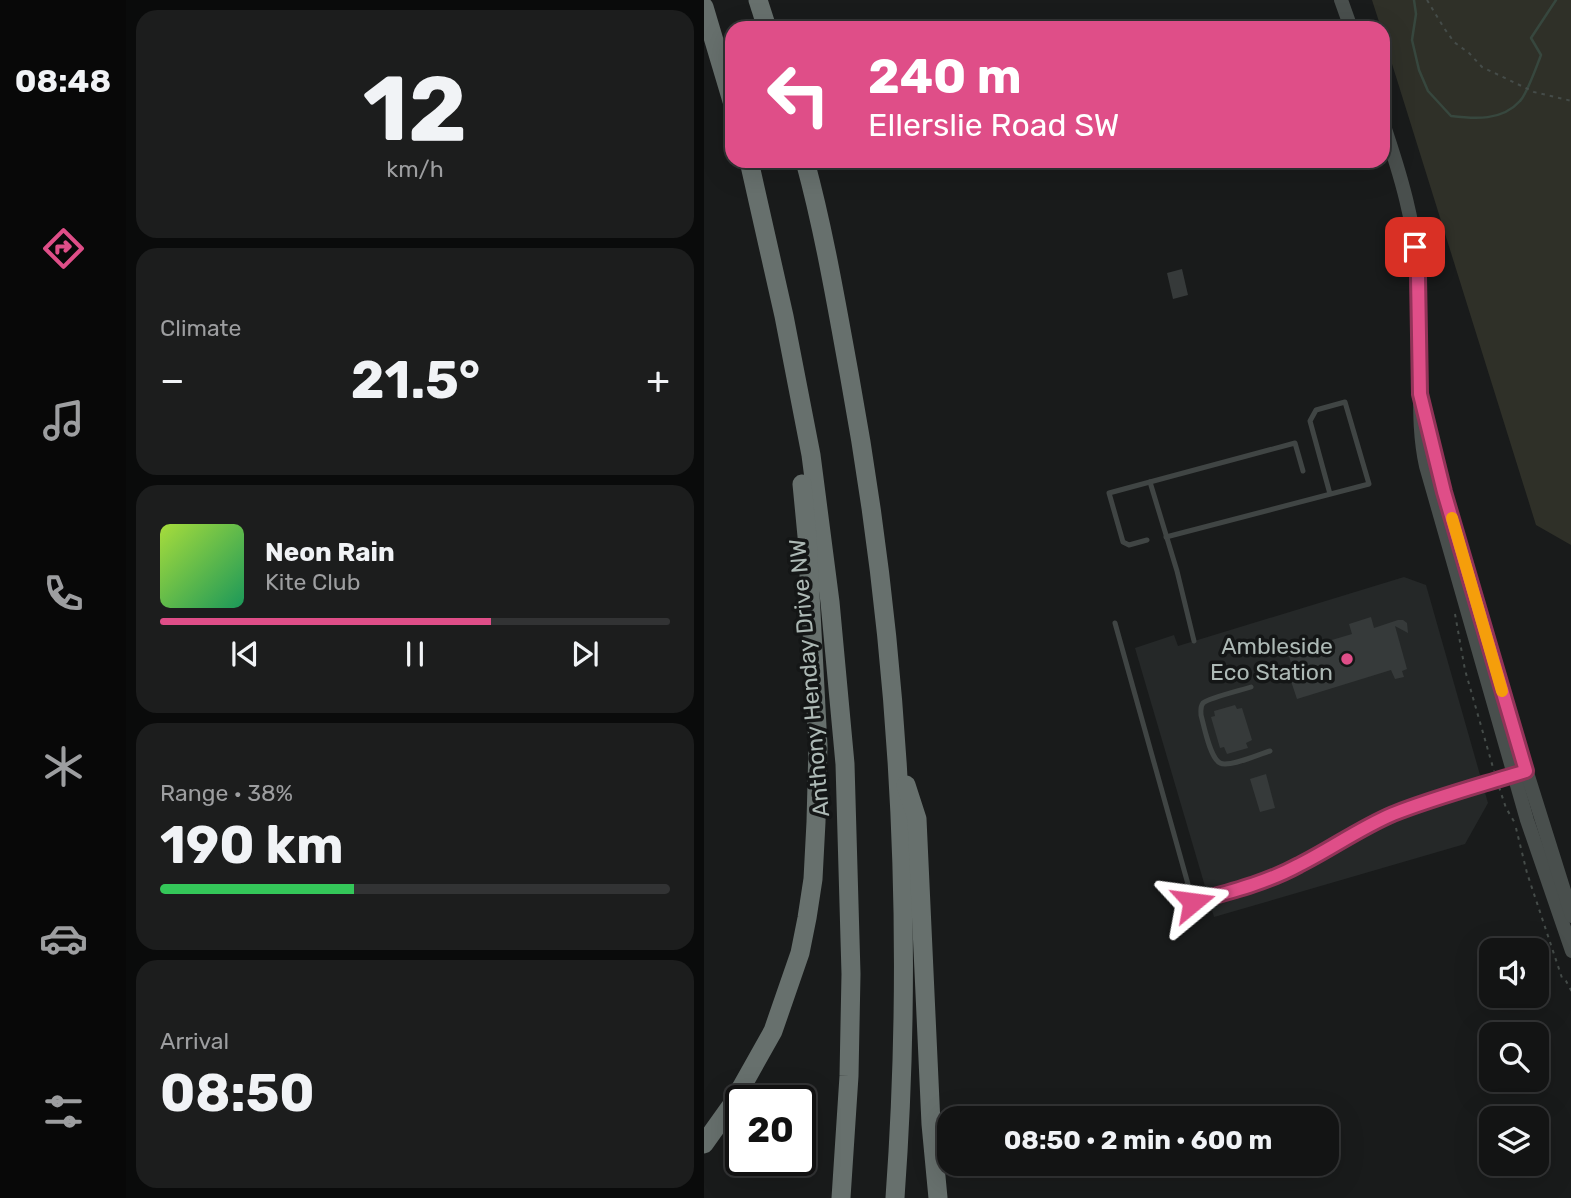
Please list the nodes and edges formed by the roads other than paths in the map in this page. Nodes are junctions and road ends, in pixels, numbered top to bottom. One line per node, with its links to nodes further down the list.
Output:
1 (758, 0): 4 (highway)
2 (1341, 0): 5 (main road)
3 (704, 7): 6 (highway)
4 (765, 21)
5 (1348, 21)
6 (725, 78)
7 (1390, 142): 21 (main road)
8 (751, 168): 10 (highway, Anthony Henday Drive NW)
9 (807, 168): 20 (highway)
10 (784, 316): 24 (highway); 25 (highway, Anthony Henday Drive NW)
11 (1303, 471): 12 (lane)
12 (1150, 482): 14 (lane); 15 (lane)
13 (1330, 494): 13 (lane); 14 (lane)
14 (1166, 537): 17 (lane)
15 (1147, 540)
16 (1115, 623): 21 (lane)
17 (1194, 641)
18 (1251, 687): 19 (lane)
19 (1270, 751)
20 (897, 757): 26 (highway); 27 (highway)
21 (1520, 773): 22 (main road); 23 (main road)
22 (1571, 916)
23 (1571, 951)
24 (704, 1144)
25 (841, 1198)
26 (895, 1198)
27 (938, 1198)

